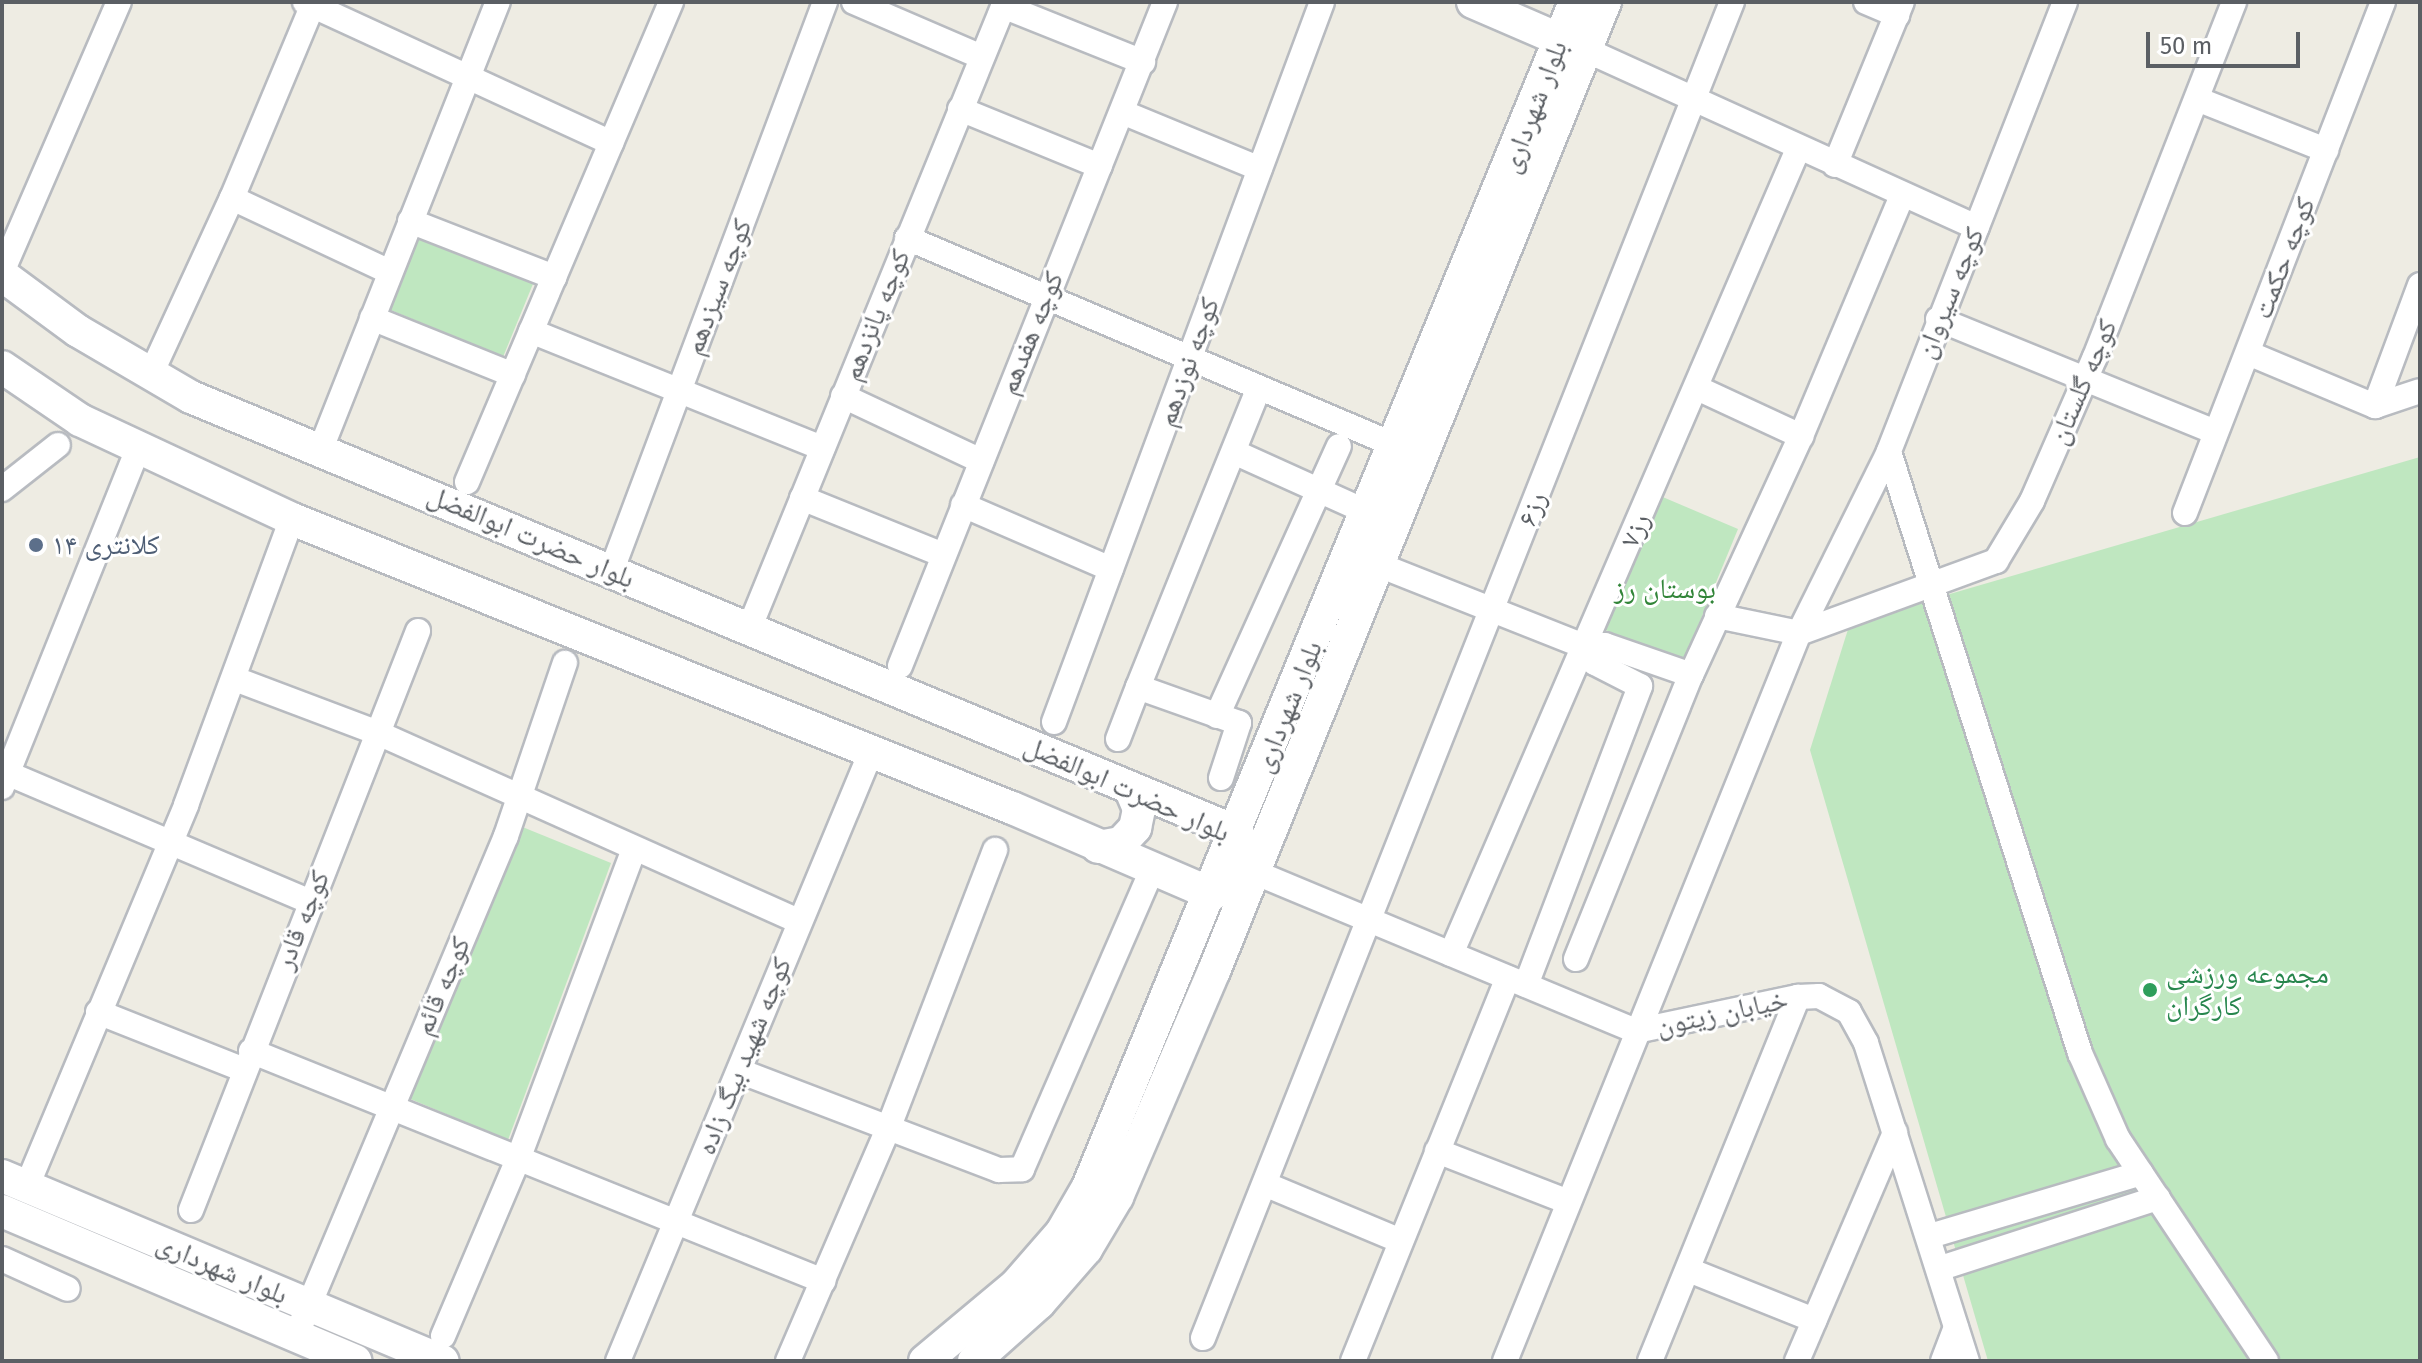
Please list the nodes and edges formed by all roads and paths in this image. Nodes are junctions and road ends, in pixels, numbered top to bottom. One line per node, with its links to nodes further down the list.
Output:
1 (119, 2): 39 (street)
2 (498, 2): 22 (street)
3 (671, 2): 27 (street)
4 (825, 2): 54 (street, کوچه سیزدهم)
5 (854, 2): 20 (street)
6 (1165, 2): 21 (street, کوچه هفدهم)
7 (1322, 2): 32 (street, کوچه نوزدهم)
8 (1473, 2): 19 (main road)
9 (1575, 2): 19 (main road, بلوار شهرداری)
10 (1605, 2): 19 (main road, بلوار شهرداری)
11 (1732, 2): 23 (street, رز۶)
12 (1866, 2): 18 (street)
13 (2065, 2): 36 (street, کوچه سیروان)
14 (2234, 2): 24 (street, کوچه گلستان)
15 (2383, 2): 29 (street, کوچه حکمت)
16 (310, 3): 22 (street); 34 (street)
17 (1004, 4): 20 (street, کوچه پانزدهم); 21 (street)
18 (1900, 8): 30 (street)
19 (1572, 45): 23 (street); 62 (main road, بلوار شهرداری); 78 (main road, بلوار شهرداری)
20 (982, 57): 25 (street, کوچه پانزدهم)
21 (1143, 62): 26 (street, کوچه هفدهم)
22 (466, 76): 27 (street); 35 (street)
23 (1691, 97): 28 (street); 82 (street, رز۶)
24 (2197, 99): 29 (street); 51 (street, کوچه گلستان)
25 (960, 109): 31 (street); 37 (street, کوچه پانزدهم)
26 (1122, 112): 31 (street, کوچه هفدهم); 32 (street)
27 (611, 143): 40 (street)
28 (1798, 149): 30 (street); 53 (street, رز۷)
29 (2326, 150): 46 (street, کوچه حکمت)
30 (1835, 165): 33 (street)
31 (1100, 166): 42 (street, کوچه هفدهم)
32 (1260, 169): 47 (street, کوچه نوزدهم)
33 (1902, 196): 36 (street); 59 (street)
34 (232, 198): 38 (street); 50 (street)
35 (410, 221): 38 (street); 40 (street)
36 (1977, 227): 44 (street, کوچه سیروان)
37 (907, 238): 42 (street); 56 (street, کوچه پانزدهم)
38 (390, 272): 43 (street)
39 (2, 273): 50 (main road, بلوار حضرت ابوالفضل)
40 (554, 277): 45 (street)
41 (2420, 285): 57 (street)
42 (1045, 297): 47 (street); 68 (street, کوچه هفدهم)
43 (372, 318): 49 (street); 65 (street)
44 (1938, 319): 51 (street); 67 (street, کوچه سیروان)
45 (531, 331): 49 (street); 54 (street)
46 (2248, 353): 57 (street); 58 (street, کوچه حکمت)
47 (1189, 358): 52 (street); 79 (street, کوچه نوزدهم)
48 (2, 367): 64 (main road)
49 (513, 375): 69 (street)
50 (150, 376): 65 (main road, بلوار حضرت ابوالفضل)
51 (2084, 380): 58 (street); 81 (street, کوچه گلستان)
52 (1259, 387): 62 (street); 66 (street)
53 (1697, 388): 59 (street); 87 (street, رز۷)
54 (679, 391): 63 (street); 80 (street, کوچه سیزدهم)
55 (2420, 391): 57 (street)
56 (843, 396): 63 (street, کوچه پانزدهم); 68 (street)
57 (2375, 406)
58 (2213, 431): 75 (street, کوچه حکمت)
59 (1801, 436): 83 (street)
60 (58, 445): 70 (street)
61 (1339, 446): 71 (street)
62 (1397, 446): 74 (main road, بلوار شهرداری)
63 (822, 448): 72 (street, کوچه پانزدهم)
64 (138, 449): 76 (main road); 98 (street)
65 (320, 451): 80 (main road, بلوار حضرت ابوالفضل)
66 (1234, 452): 71 (street); 92 (street)
67 (1889, 452): 81 (street); 86 (street, کوچه سیروان)
68 (981, 461): 73 (street, کوچه هفدهم)
69 (467, 482)
70 (2, 489)
71 (1319, 491): 74 (street); 93 (street)
72 (802, 498): 77 (street); 84 (street, کوچه پانزدهم)
73 (963, 505): 77 (street, کوچه هفدهم); 79 (street)
74 (1369, 513): 102 (main road, بلوار شهرداری)
75 (2185, 513)
76 (292, 519): 91 (street); 97 (main road)
77 (943, 555): 89 (street, کوچه هفدهم)
78 (1379, 565): 82 (street); 108 (main road, بلوار شهرداری)
79 (1111, 569): 94 (street, کوچه نوزدهم)
80 (611, 572): 84 (main road, بلوار حضرت ابوالفضل)
81 (1929, 589): 86 (street, کوچه گلستان); 126 (street)
82 (1494, 608): 87 (street); 111 (street, رز۶)
83 (1717, 616): 86 (street); 90 (street)
84 (749, 629): 100 (main road, بلوار حضرت ابوالفضل)
85 (418, 631): 95 (street, کوچه قادر)
86 (1799, 633): 118 (street, کوچه سیروان)
87 (1584, 646): 90 (street); 113 (street, رز۷); 115 (street)
88 (565, 663): 101 (street, کوچه قائم)
89 (900, 666)
90 (1691, 675): 114 (street)
91 (235, 679): 95 (street); 103 (street)
92 (1138, 687): 93 (street); 96 (street)
93 (1217, 716): 99 (street)
94 (1054, 722)
95 (378, 733): 101 (street); 110 (street, کوچه قادر)
96 (1118, 739)
97 (871, 752): 104 (main road); 112 (street, کوچه شهید بیگ زاده)
98 (4, 777): 103 (street)
99 (1221, 778)
100 (1130, 788): 102 (main road, بلوار حضرت ابوالفضل); 104 (main road)
101 (518, 798): 106 (street); 121 (street, کوچه قائم)
102 (1237, 832): 108 (main road, بلوار حضرت ابوالفضل); 109 (main road, بلوار شهرداری)
103 (170, 842): 110 (street); 117 (street)
104 (1098, 847): 107 (main road)
105 (995, 850): 122 (street)
106 (633, 851): 112 (street); 125 (street)
107 (1152, 870): 109 (main road); 122 (street)
108 (1254, 872): 109 (main road, بلوار حضرت ابوالفضل); 111 (street, خیابان زیتون); 151 (main road, بلوار شهرداری)
109 (1212, 894): 150 (main road, بلوار شهرداری)
110 (309, 901): 119 (street, کوچه قادر)
111 (1370, 920): 113 (street, خیابان زیتون); 128 (street, رز۶)
112 (798, 921): 120 (street, کوچه شهید بیگ زاده)
113 (1451, 954): 115 (street, خیابان زیتون)
114 (1576, 959)
115 (1517, 982): 118 (street, خیابان زیتون); 124 (street)
116 (1798, 997): 118 (street, خیابان زیتون); 123 (street, خیابان زیتون); 138 (street)
117 (98, 1012): 119 (street); 127 (street)
118 (1636, 1031): 130 (street, کوچه سیروان)
119 (246, 1060): 121 (street); 131 (street, کوچه قادر)
120 (742, 1072): 122 (street); 133 (street, کوچه شهید بیگ زاده)
121 (390, 1111): 125 (street); 141 (street, کوچه قائم)
122 (888, 1129): 139 (street)
123 (1895, 1132): 134 (street, خیابان زیتون); 142 (street)
124 (1437, 1151): 130 (street); 135 (street)
125 (517, 1162): 133 (street); 146 (street)
126 (2141, 1173): 129 (street); 134 (street)
127 (15, 1181): 141 (main road, بلوار شهرداری)
128 (1267, 1185): 135 (street); 145 (street, رز۶)
129 (2158, 1198): 137 (street); 158 (street)
130 (1566, 1201): 153 (street, کوچه سیروان)
131 (191, 1210)
132 (2, 1211): 144 (main road, بلوار شهرداری)
133 (675, 1223): 139 (street); 148 (street, کوچه شهید بیگ زاده)
134 (1930, 1236): 137 (street, خیابان زیتون)
135 (1401, 1241): 152 (street)
136 (2, 1259): 140 (street)
137 (1941, 1268): 143 (street, خیابان زیتون)
138 (1689, 1270): 142 (street); 154 (street)
139 (823, 1281): 149 (street)
140 (68, 1289)
141 (309, 1305): 144 (street, کوچه قائم); 146 (main road, بلوار شهرداری)
142 (1814, 1320): 155 (street)
143 (1956, 1327): 156 (street); 157 (street, خیابان زیتون)
144 (296, 1336): 147 (main road, بلوار شهرداری)
145 (1203, 1338)
146 (443, 1348)
147 (355, 1361)
148 (618, 1361)
149 (788, 1361)
150 (925, 1361)
151 (974, 1361)
152 (1353, 1361)
153 (1505, 1361)
154 (1650, 1361)
155 (1797, 1361)
156 (1943, 1361)
157 (1967, 1361)
158 (2266, 1361)

